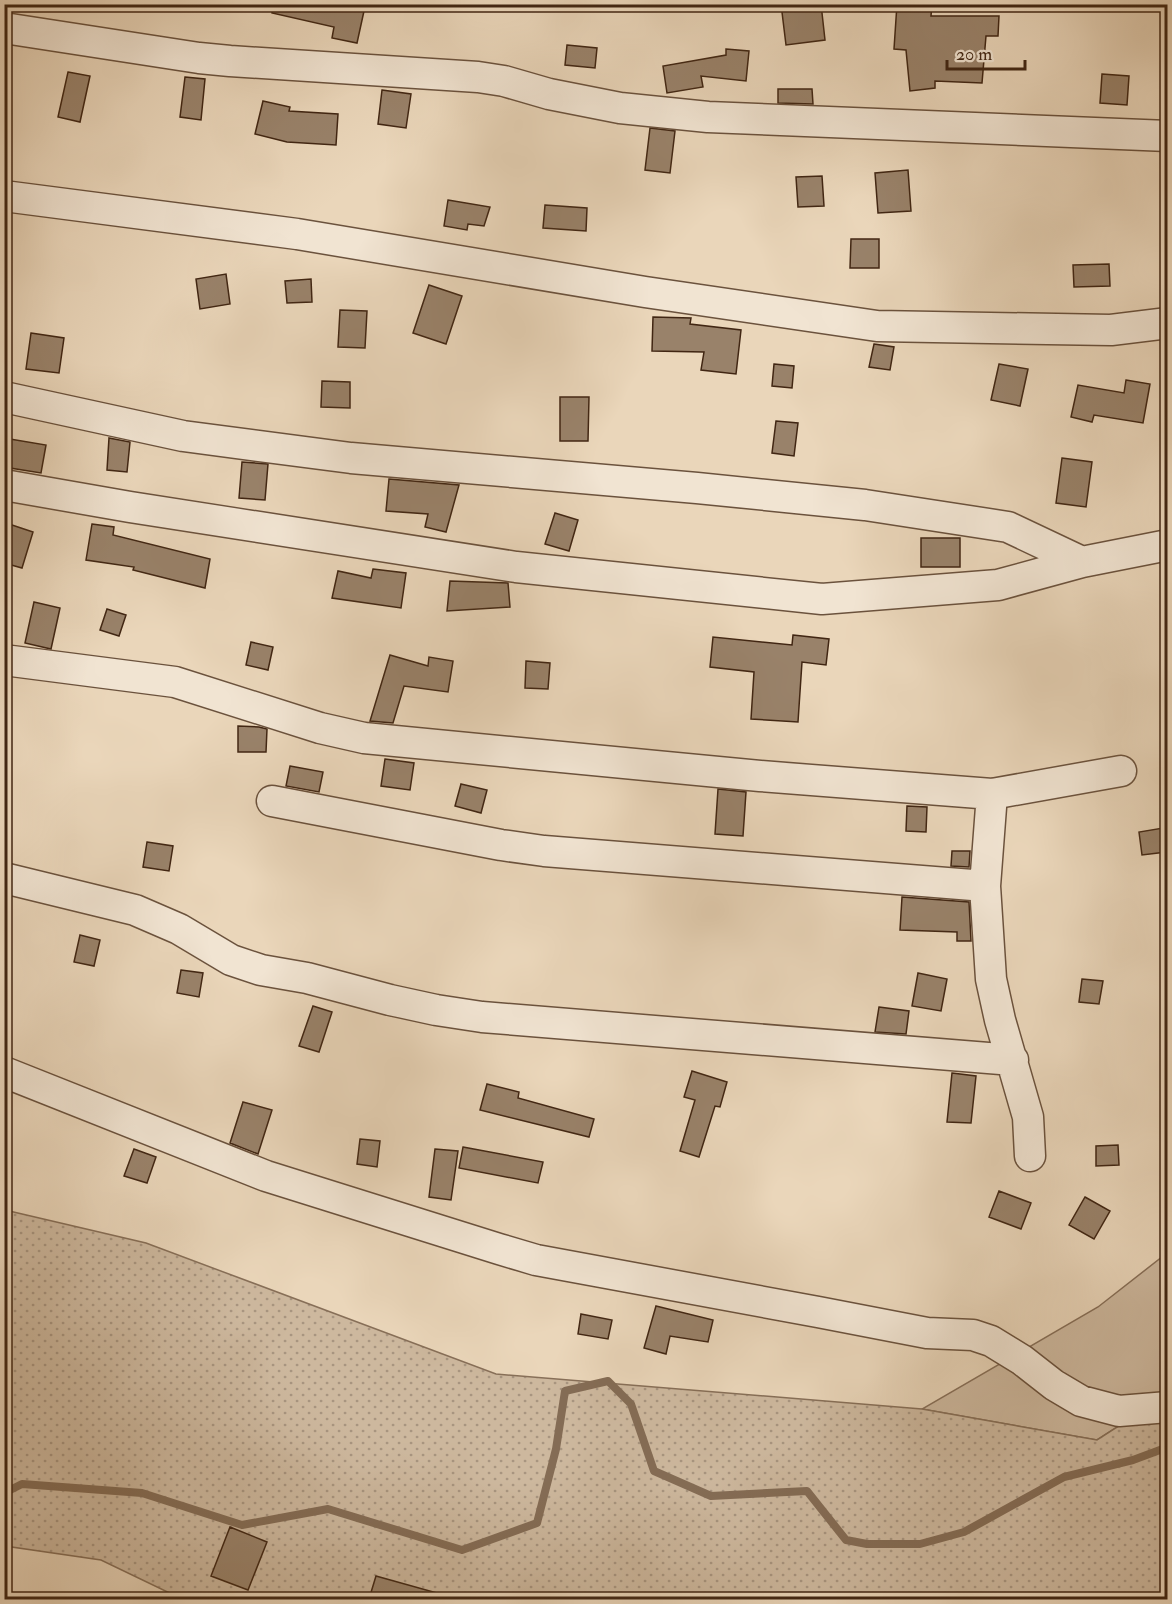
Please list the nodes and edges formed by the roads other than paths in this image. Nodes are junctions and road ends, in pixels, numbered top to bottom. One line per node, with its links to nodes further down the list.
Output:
1 (4, 28): 2 (street)
2 (1167, 136)
3 (4, 196): 4 (street)
4 (1167, 323)
5 (4, 398): 8 (street)
6 (4, 485): 8 (street)
7 (1167, 545): 8 (street)
8 (1082, 562)
9 (4, 660): 11 (street)
10 (1120, 771): 11 (street)
11 (992, 794): 14 (street)
12 (273, 801): 14 (street)
13 (4, 878): 15 (street)
14 (985, 886): 15 (street)
15 (1013, 1060): 17 (street)
16 (4, 1072): 18 (street)
17 (1030, 1156)
18 (1167, 1407)

